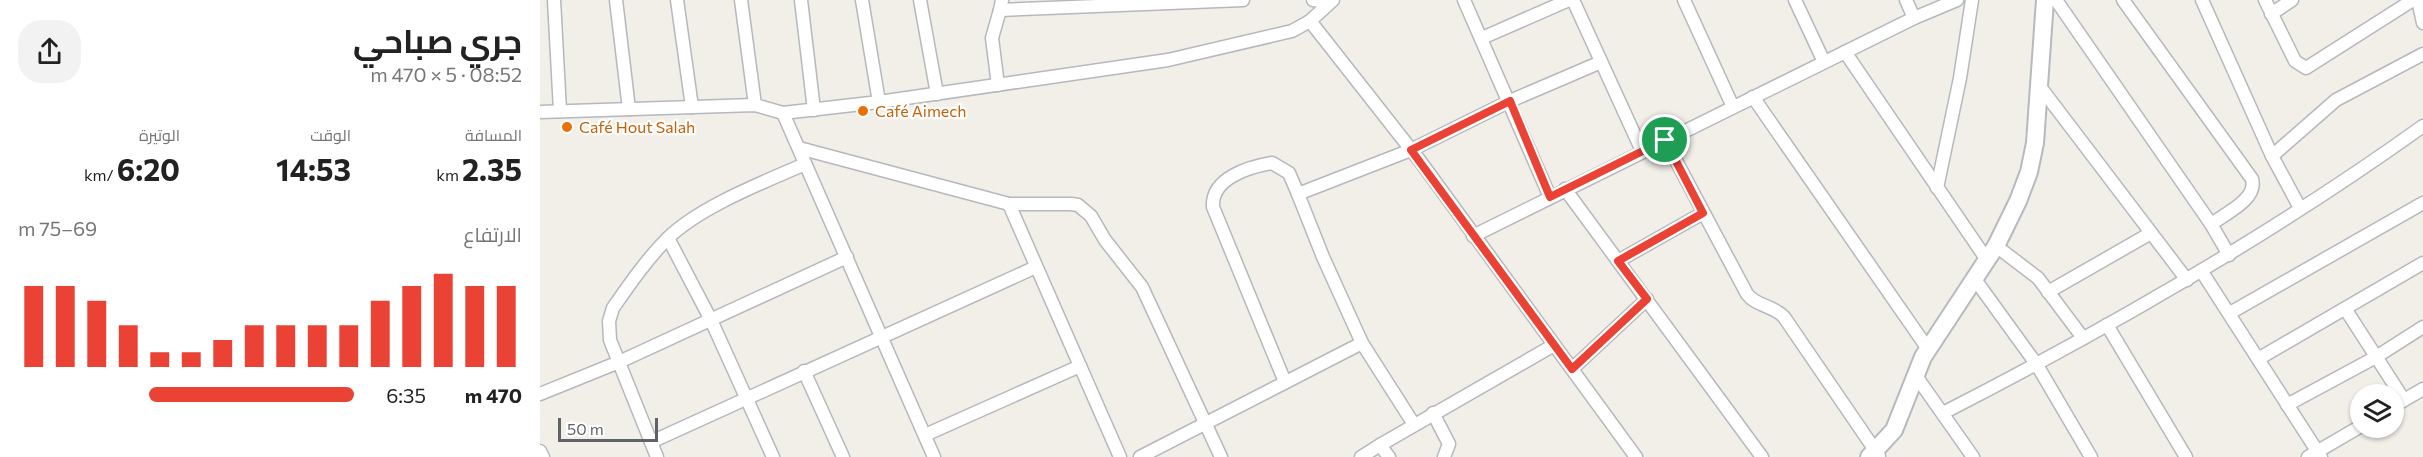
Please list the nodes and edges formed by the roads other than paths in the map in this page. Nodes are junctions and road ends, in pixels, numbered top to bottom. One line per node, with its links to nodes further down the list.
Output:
1 (554, 0): 46 (street)
2 (616, 0): 44 (street)
3 (677, 0): 42 (street)
4 (741, 0): 41 (street)
5 (801, 0): 45 (street)
6 (862, 0): 40 (street)
7 (920, 0): 37 (street)
8 (1243, 0): 25 (street)
9 (1313, 0): 24 (street)
10 (1464, 0): 30 (street)
11 (1571, 0): 30 (street); 33 (street)
12 (1684, 0): 43 (street)
13 (1795, 0): 34 (street)
14 (1906, 0): 27 (street)
15 (1957, 0): 27 (street)
16 (1972, 0): 56 (street)
17 (2045, 0): 36 (street)
18 (2056, 0): 64 (street)
19 (2123, 0): 64 (street)
20 (2202, 0): 54 (street)
21 (2265, 0): 26 (street)
22 (2292, 0): 26 (street)
23 (2415, 0): 26 (street); 29 (street)
24 (1330, 1): 28 (street)
25 (1001, 5): 35 (street)
26 (2271, 14)
27 (1914, 18): 31 (street)
28 (1310, 21): 35 (street); 52 (street)
29 (2423, 23)
30 (1482, 38): 39 (street)
31 (1845, 52): 34 (street); 56 (street)
32 (2423, 54): 54 (street)
33 (1601, 62): 39 (street); 53 (street)
34 (1824, 62): 38 (street)
35 (998, 85): 37 (street)
36 (2041, 88): 65 (street); 68 (street)
37 (937, 94): 40 (street)
38 (1753, 97): 43 (street); 89 (street)
39 (1510, 101): 52 (street); 59 (street)
40 (879, 102): 45 (street)
41 (754, 105): 42 (street); 48 (street)
42 (692, 107): 44 (street)
43 (1733, 107): 50 (street)
44 (629, 109): 46 (street)
45 (814, 110): 48 (street)
46 (560, 111): 47 (street)
47 (540, 112)
48 (783, 113): 51 (street)
49 (2423, 126): 62 (street)
50 (1665, 140): 53 (street); 63 (street)
51 (799, 148): 55 (street); 61 (street)
52 (1411, 150): 58 (street); 66 (street)
53 (1642, 151): 57 (street)
54 (2272, 156): 62 (street)
55 (806, 164): 67 (street); 70 (street)
56 (1936, 188): 71 (street)
57 (1565, 189): 59 (street); 72 (street)
58 (1298, 194): 87 (street); 98 (street)
59 (1550, 197): 66 (street)
60 (2423, 203): 81 (street)
61 (1009, 204): 74 (street); 107 (street)
62 (2300, 208): 69 (street)
63 (1703, 213): 72 (street); 114 (street)
64 (2211, 224): 69 (street)
65 (2151, 233): 77 (street); 78 (street)
66 (1473, 236): 88 (street)
67 (668, 238): 82 (street); 92 (street)
68 (1996, 246): 71 (street); 78 (street)
69 (2229, 255): 75 (street)
70 (847, 257): 82 (street); 85 (street)
71 (1987, 260): 76 (street)
72 (1618, 261): 79 (street)
73 (2423, 263): 80 (street)
74 (1036, 267): 85 (street); 94 (street)
75 (2202, 272): 77 (street); 81 (street)
76 (1974, 278): 89 (street); 93 (street)
77 (2187, 280): 83 (street)
78 (2048, 292): 86 (street)
79 (1647, 299): 95 (street); 128 (street)
80 (2346, 310): 90 (street); 91 (street)
81 (2230, 313): 91 (street)
82 (711, 320): 92 (street); 102 (street)
83 (2106, 325): 86 (street); 131 (street)
84 (2423, 327): 90 (street)
85 (882, 335): 96 (street); 110 (street)
86 (2083, 338): 93 (street)
87 (1362, 343): 98 (street); 108 (street)
88 (1554, 345): 95 (street); 105 (street)
89 (1928, 349): 97 (street)
90 (2376, 357): 99 (street); 104 (street)
91 (2258, 359): 104 (street)
92 (619, 362): 101 (street); 111 (street)
93 (2037, 365): 106 (street); 130 (street)
94 (1080, 366): 110 (street); 121 (street)
95 (1572, 369): 127 (street)
96 (804, 371): 102 (street); 119 (street)
97 (1916, 376): 106 (street); 114 (street)
98 (1285, 382): 107 (street)
99 (2390, 384)
100 (2423, 389): 103 (street)
101 (540, 394)
102 (747, 398): 111 (street); 118 (street)
103 (2404, 400)
104 (2287, 405): 115 (street)
105 (1433, 412): 108 (street); 126 (street)
106 (1943, 413): 129 (street)
107 (1205, 423): 122 (street); 123 (street)
108 (1413, 423): 112 (street)
109 (2350, 433): 115 (street)
110 (925, 435): 120 (street)
111 (651, 442): 117 (street)
112 (1380, 445): 124 (street); 125 (street)
113 (540, 451): 116 (street)
114 (1875, 455)
115 (2315, 455)
116 (543, 457)
117 (657, 457)
118 (773, 457)
119 (843, 457)
120 (934, 457)
121 (1120, 457)
122 (1140, 457)
123 (1221, 457)
124 (1361, 457)
125 (1389, 457)
126 (1444, 457)
127 (1636, 457)
128 (1762, 457)
129 (1973, 457)
130 (2091, 457)
131 (2186, 457)

